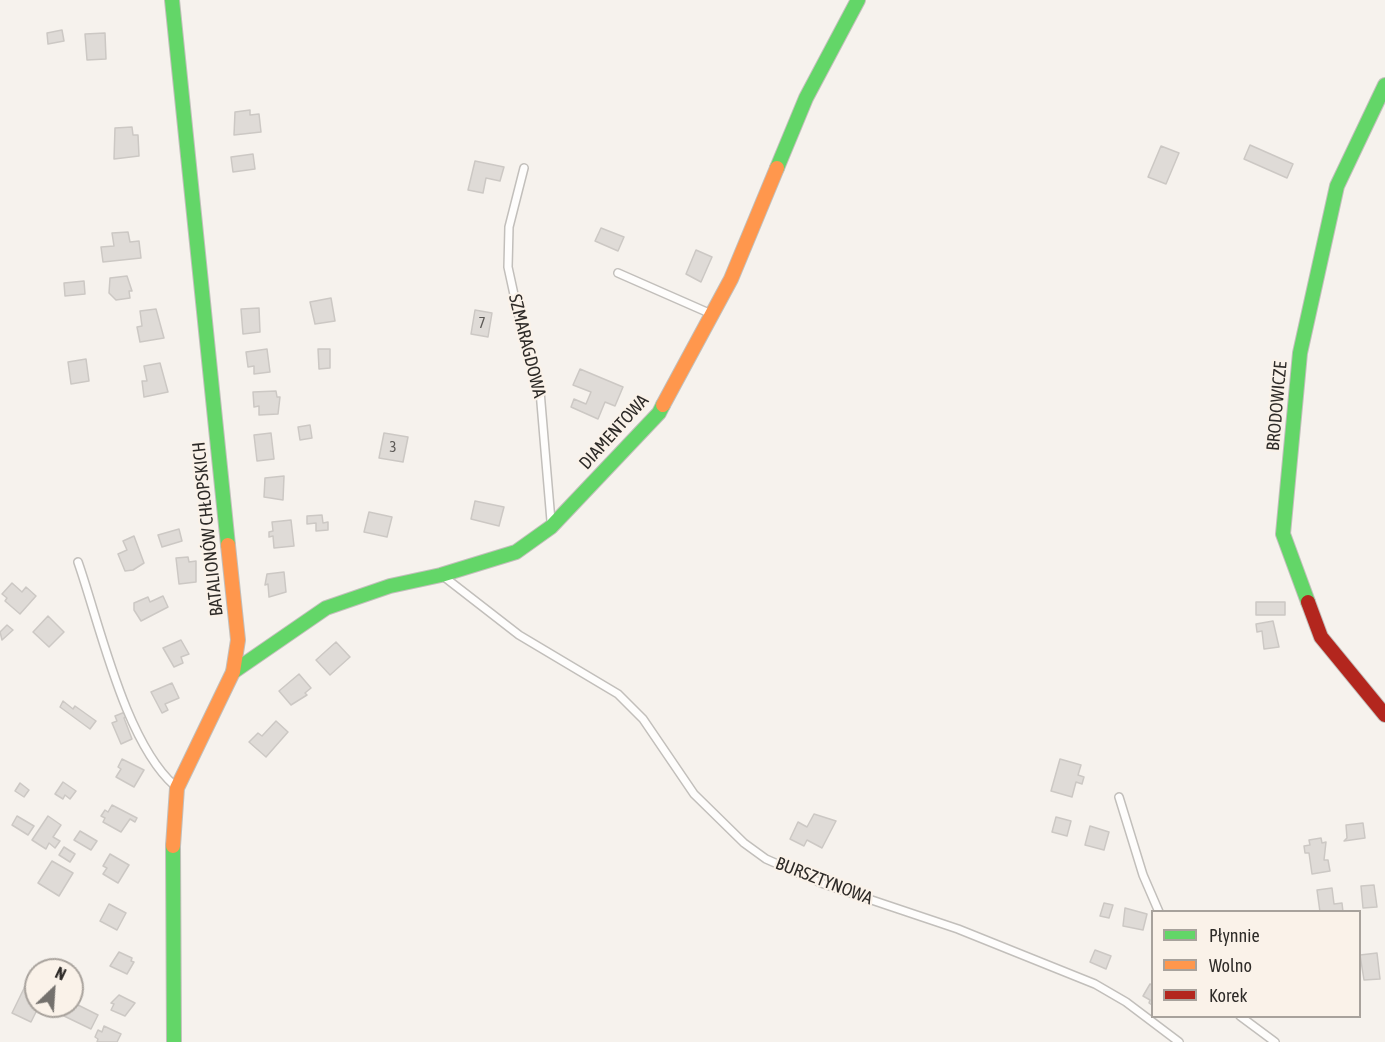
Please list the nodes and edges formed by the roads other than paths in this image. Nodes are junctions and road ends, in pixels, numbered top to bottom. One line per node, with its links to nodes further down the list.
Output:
1 (172, 0): 10 (street, BATALIONÓW CHŁOPSKICH)
2 (858, 0): 6 (street, DIAMENTOWA)
3 (1385, 85): 11 (street, BRODOWICZE)
4 (524, 168): 7 (lane, SZMARAGDOWA)
5 (618, 273): 6 (lane)
6 (712, 315): 7 (street, DIAMENTOWA)
7 (551, 527): 9 (street, DIAMENTOWA)
8 (78, 562): 12 (lane)
9 (441, 575): 10 (street, DIAMENTOWA); 17 (lane, BURSZTYNOWA)
10 (233, 672): 12 (street, BATALIONÓW CHŁOPSKICH)
11 (1385, 715)
12 (177, 788): 16 (street, BATALIONÓW CHŁOPSKICH)
13 (1119, 797): 14 (lane)
14 (1158, 910)
15 (1241, 1018): 18 (lane)
16 (174, 1042)
17 (1179, 1042)
18 (1275, 1042)

